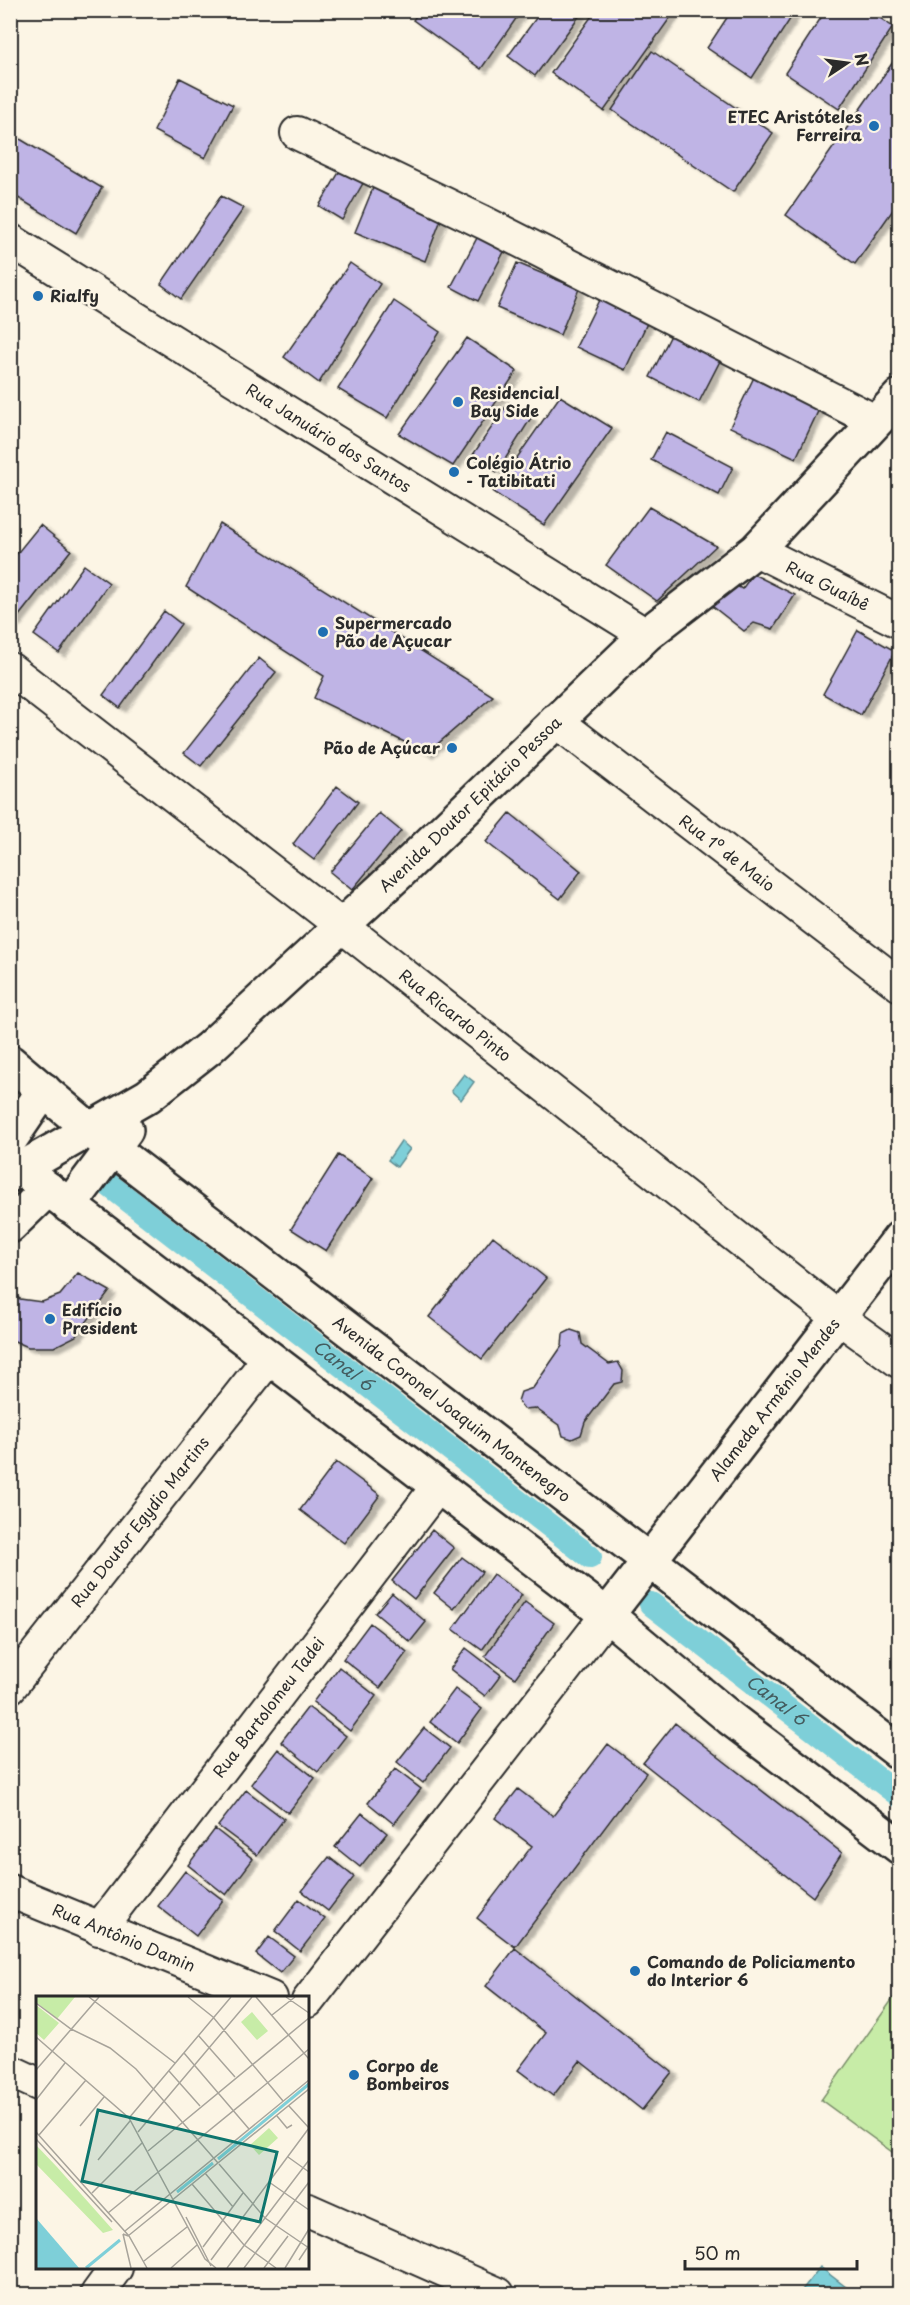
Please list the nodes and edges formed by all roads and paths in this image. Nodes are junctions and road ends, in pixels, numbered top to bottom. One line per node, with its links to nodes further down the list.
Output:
1 (297, 134): 4 (street)
2 (10, 240): 7 (street, Rua Januário dos Santos)
3 (900, 396): 4 (main road, Avenida Doutor Epitácio Pessoa)
4 (875, 421): 5 (main road, Avenida Doutor Epitácio Pessoa)
5 (756, 550): 6 (street, Rua Guaíbê); 7 (main road, Avenida Doutor Epitácio Pessoa)
6 (900, 622)
7 (646, 635): 9 (main road, Avenida Doutor Epitácio Pessoa)
8 (10, 669): 10 (street, Rua Ricardo Pinto)
9 (555, 720): 10 (main road, Avenida Doutor Epitácio Pessoa); 11 (street, Rua 1º de Maio)
10 (342, 926): 14 (main road, Avenida Doutor Epitácio Pessoa); 18 (street, Rua Ricardo Pinto)
11 (900, 985)
12 (10, 1062): 13 (main road, Avenida Coronel Joaquim Montenegro)
13 (44, 1090): 14 (main road, Avenida Coronel Joaquim Montenegro); 15 (main road)
14 (103, 1139): 15 (main road, Avenida Doutor Epitácio Pessoa); 15 (main road); 22 (main road, Avenida Coronel Joaquim Montenegro)
15 (36, 1174): 16 (main road, Avenida Doutor Epitácio Pessoa); 19 (main road, Avenida Coronel Joaquim Montenegro)
16 (10, 1226)
17 (900, 1238): 18 (main road, Alameda Armênio Mendes)
18 (839, 1318): 20 (street, Rua Ricardo Pinto); 22 (main road, Alameda Armênio Mendes)
19 (269, 1358): 21 (main road, Avenida Coronel Joaquim Montenegro); 23 (street, Rua Doutor Egydio Martins)
20 (900, 1362)
21 (438, 1486): 22 (main road, Avenida Coronel Joaquim Montenegro); 27 (street, Rua Bartolomeu Tadei)
22 (627, 1590): 24 (main road, Avenida Coronel Joaquim Montenegro); 25 (main road, Avenida Coronel Joaquim Montenegro); 29 (street)
23 (10, 1687)
24 (900, 1753)
25 (900, 1846)
26 (10, 1891): 27 (street, Rua Antônio Damin)
27 (99, 1929): 28 (street, Rua Antônio Damin)
28 (266, 1996)
29 (309, 2000)
30 (10, 2071): 31 (street)
31 (36, 2083)
32 (309, 2210): 35 (street)
33 (115, 2269): 34 (street)
34 (97, 2295)
35 (498, 2295)

